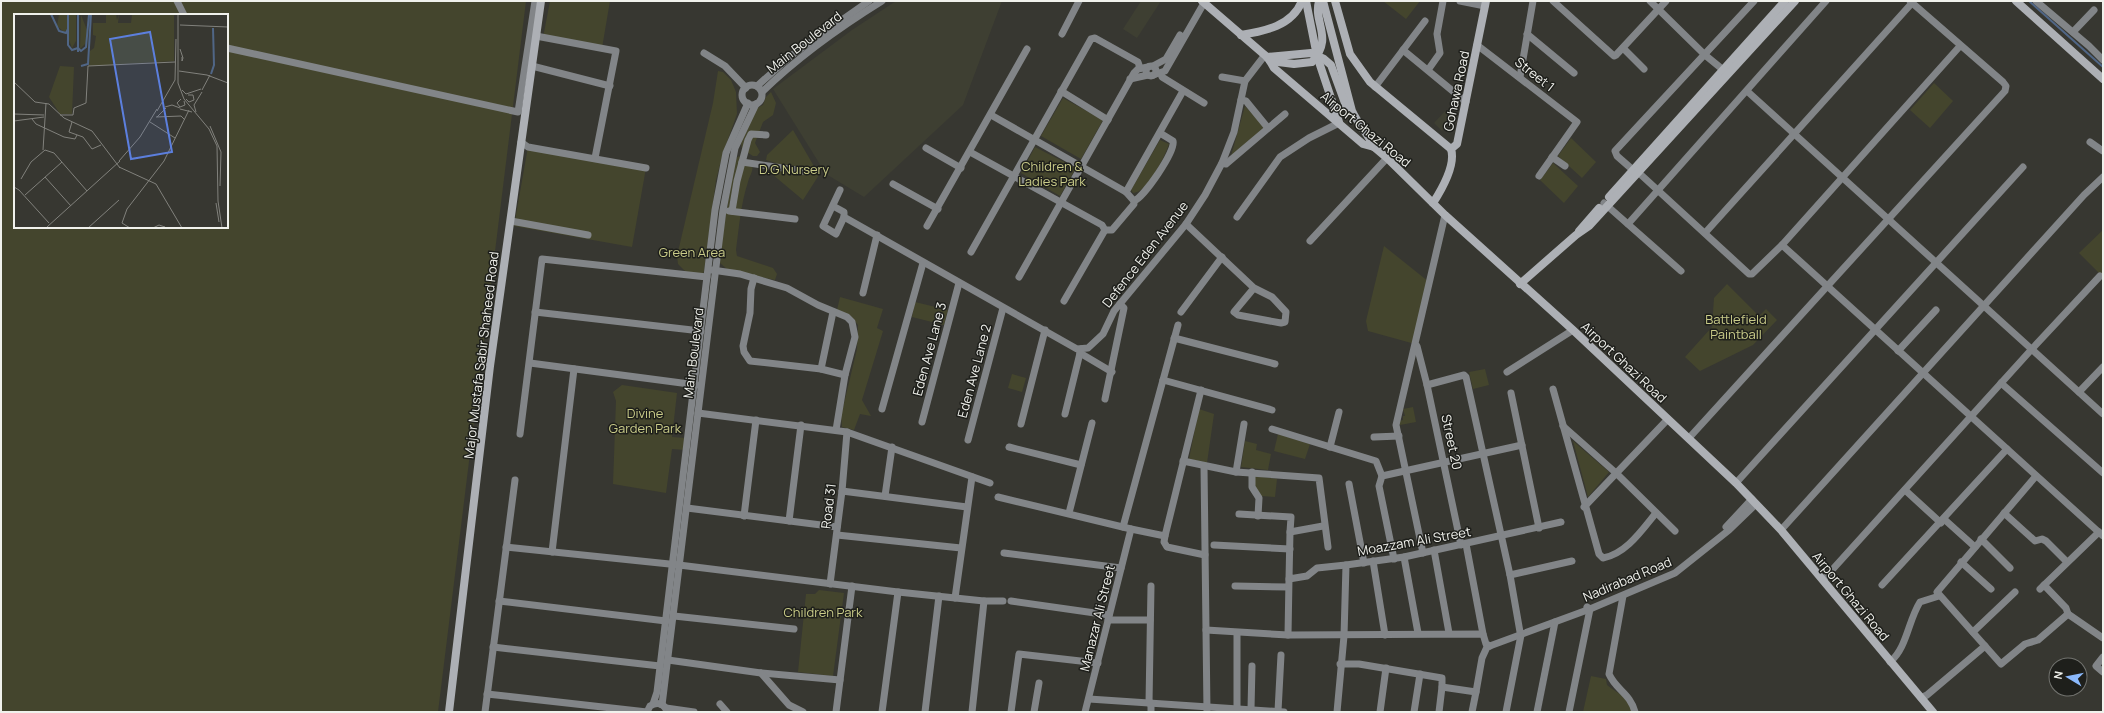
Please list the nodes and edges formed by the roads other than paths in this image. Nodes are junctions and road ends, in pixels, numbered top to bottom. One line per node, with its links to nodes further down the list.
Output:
1 (177, 1): 29 (street)
2 (535, 1): 38 (street)
3 (540, 1): 35 (street, Major Mustafa Sabir Shaheed Road)
4 (869, 1): 64 (street, Main Boulevard)
5 (882, 1): 64 (street, Main Boulevard)
6 (1080, 1): 32 (street)
7 (1302, 1): 33 (street)
8 (1306, 1): 44 (street)
9 (1319, 1): 44 (street)
10 (1323, 1): 75 (street)
11 (1335, 1): 62 (street)
12 (1443, 1): 51 (street)
13 (1460, 1): 26 (street)
14 (1533, 1): 34 (street)
15 (1553, 1): 39 (street)
16 (1650, 1): 27 (street)
17 (1666, 1): 27 (street)
18 (1754, 1): 43 (street)
19 (1785, 1): 52 (street)
20 (1795, 1): 52 (street)
21 (1826, 1): 67 (street)
22 (2016, 1): 46 (street)
23 (2036, 1): 31 (street)
24 (1202, 2): 33 (street, Airport Ghazi Road); 48 (street); 54 (street)
25 (1911, 2): 37 (street); 80 (street)
26 (1485, 4): 36 (street, Gohawa Road)
27 (1658, 9): 39 (street); 43 (street)
28 (2094, 10): 31 (street)
29 (184, 14)
30 (1425, 21): 41 (street)
31 (2073, 32): 46 (street)
32 (1062, 34)
33 (1240, 34): 45 (street, Airport Ghazi Road)
34 (1527, 34): 53 (street); 57 (street)
35 (536, 36): 47 (street, Major Mustafa Sabir Shaheed Road); 61 (street)
36 (1477, 45): 57 (street, Street 1); 69 (street, Gohawa Road)
37 (1960, 46): 107 (street); 124 (street)
38 (228, 48)
39 (1623, 48): 50 (street)
40 (1027, 49): 74 (street)
41 (1403, 50): 51 (street); 62 (street)
42 (704, 53): 63 (street)
43 (1706, 55): 52 (street); 103 (street)
44 (1317, 56): 45 (street); 75 (street); 77 (street)
45 (1267, 58): 60 (street, Defence Eden Avenue); 77 (street, Airport Ghazi Road)
46 (2099, 64): 59 (street)
47 (532, 66): 61 (street); 83 (street, Major Mustafa Sabir Shaheed Road)
48 (1150, 66): 49 (street); 55 (street)
49 (1140, 68): 58 (street); 65 (street)
50 (1644, 69)
51 (1428, 70): 69 (street)
52 (1726, 72): 103 (street)
53 (1574, 73)
54 (1161, 74): 55 (street); 66 (street)
55 (1151, 75): 58 (street)
56 (1222, 77): 60 (street)
57 (1520, 77): 92 (street, Street 1)
58 (1130, 79): 76 (street)
59 (2103, 79)
60 (1245, 81): 68 (street, Defence Eden Avenue)
61 (610, 86): 93 (street)
62 (1375, 87): 88 (street)
63 (746, 88): 64 (street); 70 (street)
64 (759, 89): 72 (street)
65 (1061, 91): 76 (street); 82 (street)
66 (1183, 91): 71 (street); 79 (street)
67 (1747, 91): 80 (street); 110 (street)
68 (1241, 100): 78 (street); 96 (street, Defence Eden Avenue)
69 (1466, 102): 88 (street, Gohawa Road)
70 (748, 103): 72 (street); 85 (street, Main Boulevard)
71 (1204, 103)
72 (756, 104): 85 (street, Main Boulevard)
73 (1284, 114): 78 (street)
74 (991, 115): 82 (street); 91 (street)
75 (1355, 118): 86 (street)
76 (1108, 120): 97 (street)
77 (1339, 122): 86 (street, Airport Ghazi Road); 122 (street)
78 (1268, 128): 96 (street)
79 (1160, 133): 111 (street); 112 (street)
80 (1794, 134): 107 (street); 130 (street)
81 (766, 135): 90 (street)
82 (1034, 140): 97 (street); 104 (street)
83 (521, 142): 93 (street); 125 (street, Major Mustafa Sabir Shaheed Road)
84 (2090, 142): 89 (street)
85 (731, 147): 90 (street); 118 (street, Main Boulevard); 139 (street, Main Boulevard)
86 (1374, 147): 94 (street, Airport Ghazi Road)
87 (926, 148): 101 (street)
88 (1451, 149): 114 (street, Gohawa Road)
89 (2103, 151)
90 (745, 152): 95 (street)
91 (970, 152): 101 (street); 104 (street)
92 (1552, 157): 98 (street); 105 (street)
93 (596, 158): 100 (street)
94 (1387, 158): 114 (street, Airport Ghazi Road); 133 (street)
95 (742, 162): 102 (street); 119 (street)
96 (1222, 163): 126 (street, Defence Eden Avenue)
97 (1081, 166): 111 (street); 113 (street)
98 (1565, 166)
99 (2023, 167): 138 (street)
100 (646, 168)
101 (961, 168): 117 (street)
102 (803, 170)
103 (1636, 171): 110 (street); 115 (street)
104 (1013, 175): 113 (street); 135 (street)
105 (1539, 176)
106 (2103, 177): 152 (street)
107 (1841, 178): 124 (street); 134 (street)
108 (893, 184): 117 (street)
109 (840, 190): 116 (street)
110 (1658, 190): 127 (street); 130 (street)
111 (1126, 192): 112 (street)
112 (1134, 201): 129 (street)
113 (1062, 202): 129 (street); 142 (street)
114 (1433, 203): 120 (street, Airport Ghazi Road)
115 (1606, 204): 127 (street); 146 (street)
116 (834, 206): 121 (street); 121 (street)
117 (938, 209): 128 (street)
118 (722, 210): 119 (street); 139 (street, Main Boulevard)
119 (732, 212): 123 (street)
120 (1445, 215): 146 (street, Airport Ghazi Road); 164 (street)
121 (844, 217): 132 (street)
122 (1237, 217)
123 (795, 219)
124 (1888, 220): 138 (street); 147 (street)
125 (511, 221): 131 (street); 351 (street, Major Mustafa Sabir Shaheed Road)
126 (1186, 224): 136 (street); 151 (street, Defence Eden Avenue)
127 (1628, 224): 140 (street)
128 (928, 226)
129 (1104, 230): 150 (street)
130 (1705, 232): 134 (street)
131 (588, 235)
132 (877, 235): 137 (street); 149 (street)
133 (1310, 241)
134 (1782, 246): 147 (street)
135 (971, 252)
136 (1222, 258): 148 (street); 157 (street)
137 (923, 262): 145 (street); 186 (street)
138 (1935, 263): 152 (street); 162 (street)
139 (711, 270): 143 (street, Main Boulevard); 144 (street); 179 (street, Main Boulevard)
140 (1681, 271)
141 (2100, 276): 165 (street)
142 (1018, 277)
143 (707, 278): 155 (street); 161 (street, Main Boulevard)
144 (754, 278): 156 (street); 172 (street)
145 (959, 283): 153 (street); 195 (street, Eden Ave Lane 3)
146 (1520, 284): 160 (street, Airport Ghazi Road)
147 (1827, 287): 162 (street); 207 (street)
148 (1254, 288): 148 (street)
149 (863, 293)
150 (1064, 301)
151 (1120, 304): 166 (street, Defence Eden Avenue); 173 (street)
152 (1984, 306): 165 (street); 175 (street)
153 (1003, 308): 159 (street); 208 (street, Eden Ave Lane 2)
154 (1936, 310): 167 (street)
155 (535, 312): 161 (street); 168 (street)
156 (833, 312): 172 (street); 176 (street)
157 (1181, 312)
158 (1178, 325): 163 (street)
159 (1045, 330): 166 (street); 196 (street)
160 (1573, 330): 174 (street); 193 (street, Airport Ghazi Road)
161 (701, 331): 179 (street, Main Boulevard)
162 (1876, 331): 167 (street); 229 (street)
163 (1174, 338): 169 (street); 177 (street)
164 (1416, 345): 180 (street, Street 20); 205 (street)
165 (2031, 350): 178 (street); 183 (street)
166 (1080, 351): 173 (street); 190 (street)
167 (1898, 351): 175 (street)
168 (530, 363): 171 (street); 204 (street)
169 (1275, 364)
170 (2103, 366): 183 (street)
171 (574, 369): 179 (street); 268 (street)
172 (821, 369): 176 (street)
173 (1112, 372): 185 (street)
174 (1507, 372)
175 (1923, 374): 192 (street); 252 (street)
176 (845, 375): 202 (street)
177 (1163, 380): 182 (street); 249 (street)
178 (2001, 383): 192 (street); 222 (street)
179 (698, 385): 189 (street, Main Boulevard); 279 (street, Main Boulevard)
180 (1427, 385): 214 (street); 216 (street, Street 20)
181 (1553, 389): 200 (street)
182 (1201, 390): 187 (street); 215 (street)
183 (2079, 392): 191 (street)
184 (1511, 393): 209 (street)
185 (1105, 399)
186 (882, 409)
187 (1272, 410)
188 (1339, 412): 212 (street)
189 (698, 413): 194 (street); 238 (street, Main Boulevard)
190 (1065, 414)
191 (2103, 414)
192 (1971, 417): 213 (street); 231 (street)
193 (1668, 419): 207 (street, Airport Ghazi Road); 223 (street)
194 (756, 420): 199 (street); 243 (street)
195 (922, 422)
196 (1021, 424)
197 (1092, 424): 217 (street)
198 (1244, 424): 219 (street)
199 (801, 425): 202 (street); 245 (street)
200 (1563, 426): 223 (street); 237 (street)
201 (1272, 429): 212 (street)
202 (836, 430): 203 (street)
203 (847, 432): 210 (street); 232 (street, Road 31)
204 (520, 434)
205 (1399, 436): 206 (street); 221 (street)
206 (1374, 437)
207 (1689, 438): 229 (street, Airport Ghazi Road)
208 (968, 440)
209 (1522, 445): 214 (street); 250 (street)
210 (892, 446): 226 (street); 233 (street)
211 (1009, 447): 217 (street)
212 (1330, 447): 224 (street)
213 (2007, 449): 225 (street); 246 (street)
214 (1483, 454): 216 (street); 258 (street)
215 (1183, 461): 218 (street); 257 (street)
216 (1445, 463): 221 (street); 261 (street, Street 20)
217 (1081, 465): 239 (street)
218 (1204, 466): 219 (street); 271 (street)
219 (1236, 472): 220 (street)
220 (1252, 472): 244 (street); 248 (street)
221 (1406, 472): 224 (street); 270 (street)
222 (2103, 473)
223 (1616, 474): 237 (street); 240 (street)
224 (1382, 476): 273 (street)
225 (2036, 476): 241 (street); 256 (street)
226 (972, 477): 228 (street); 236 (street)
227 (515, 480): 262 (street)
228 (990, 483)
229 (1736, 483): 235 (street, Airport Ghazi Road)
230 (1350, 484): 278 (street)
231 (1905, 490): 246 (street); 286 (street)
232 (842, 492): 233 (street); 253 (street, Road 31)
233 (885, 496): 236 (street)
234 (998, 497): 239 (street)
235 (1754, 502): 252 (street, Airport Ghazi Road); 284 (street, Nadirabad Road)
236 (967, 507): 265 (street)
237 (1584, 507): 240 (street)
238 (687, 508): 243 (street); 279 (street, Main Boulevard)
239 (1069, 513): 249 (street)
240 (1656, 513): 254 (street)
241 (2004, 513): 259 (street); 277 (street)
242 (1238, 514): 244 (street)
243 (744, 516): 245 (street)
244 (1258, 516): 255 (street)
245 (789, 521): 253 (street)
246 (1943, 521): 264 (street); 288 (street)
247 (1561, 522): 250 (street, Moazzam Ali Street)
248 (1324, 526): 255 (street); 263 (street)
249 (1123, 527): 251 (street)
250 (1539, 528): 258 (street, Moazzam Ali Street)
251 (1131, 529): 257 (street); 281 (street, Manazar Ali Street)
252 (1781, 530): 286 (street, Airport Ghazi Road)
253 (837, 531): 265 (street); 287 (street, Road 31)
254 (1674, 531)
255 (1290, 532): 266 (street)
256 (2101, 534): 277 (street)
257 (1165, 536): 271 (street)
258 (1501, 536): 261 (street, Moazzam Ali Street); 283 (street)
259 (1981, 540): 264 (street); 282 (street)
260 (1214, 545): 266 (street)
261 (1464, 545): 267 (street, Moazzam Ali Street); 316 (street, Street 20)
262 (506, 547): 268 (street); 300 (street)
263 (1328, 547)
264 (1975, 547): 276 (street)
265 (961, 548): 299 (street)
266 (1290, 549): 285 (street)
267 (1434, 550): 270 (street, Moazzam Ali Street); 314 (street)
268 (552, 552): 279 (street)
269 (1004, 553): 281 (street)
270 (1424, 553): 272 (street, Moazzam Ali Street)
271 (1205, 555): 310 (street)
272 (1404, 557): 273 (street, Moazzam Ali Street); 313 (street)
273 (1394, 559): 274 (street, Moazzam Ali Street)
274 (1373, 561): 278 (street, Moazzam Ali Street); 318 (street)
275 (1572, 561): 283 (street)
276 (1961, 562): 293 (street); 298 (street)
277 (2067, 562): 303 (street)
278 (1364, 563): 280 (street, Moazzam Ali Street)
279 (676, 565): 287 (street); 304 (street, Main Boulevard); 307 (street, Main Boulevard)
280 (1346, 565): 285 (street); 319 (street, Moazzam Ali Street)
281 (1121, 568): 305 (street, Manazar Ali Street)
282 (2010, 568)
283 (1510, 575): 315 (street)
284 (1665, 575): 297 (street, Nadirabad Road); 302 (street, Nadirabad Road)
285 (1289, 579): 292 (street)
286 (1823, 580): 327 (street, Airport Ghazi Road)
287 (830, 584): 289 (street)
288 (1882, 585)
289 (852, 586): 294 (street); 336 (street)
290 (1151, 586): 306 (street)
291 (1235, 586): 292 (street)
292 (1288, 587): 317 (street)
293 (1991, 589)
294 (898, 592): 296 (street); 359 (street)
295 (2014, 592): 311 (street)
296 (939, 596): 299 (street); 360 (street)
297 (1622, 596): 302 (street, Nadirabad Road); 375 (street)
298 (1939, 596): 311 (street); 327 (street)
299 (955, 598): 301 (street)
300 (499, 601): 307 (street); 323 (street)
301 (984, 601): 305 (street); 361 (street)
302 (1587, 607): 308 (street, Nadirabad Road); 315 (street, Nadirabad Road); 374 (street)
303 (2068, 614): 320 (street); 322 (street)
304 (674, 616): 309 (street); 326 (street, Main Boulevard)
305 (1109, 617): 306 (street); 328 (street, Manazar Ali Street)
306 (1150, 620): 343 (street)
307 (666, 621): 330 (street, Main Boulevard)
308 (1555, 622): 315 (street, Nadirabad Road); 373 (street)
309 (794, 629)
310 (1206, 630): 312 (street); 349 (street)
311 (1973, 632): 322 (street)
312 (1237, 633): 317 (street); 348 (street)
313 (1418, 633): 314 (street); 318 (street)
314 (1449, 633): 316 (street)
315 (1520, 633): 321 (street, Nadirabad Road); 372 (street)
316 (1483, 634): 321 (street, Street 20)
317 (1288, 635): 319 (street)
318 (1385, 635): 319 (street)
319 (1344, 636): 329 (street, Moazzam Ali Street)
320 (2103, 638)
321 (1490, 646): 339 (street)
322 (1985, 646): 341 (street)
323 (493, 647): 330 (street); 340 (street)
324 (1282, 655): 366 (street)
325 (2103, 657): 333 (street)
326 (668, 660): 334 (street); 346 (street, Main Boulevard)
327 (1890, 662): 341 (street, Airport Ghazi Road)
328 (1098, 663): 342 (street, Manazar Ali Street); 362 (street)
329 (1340, 664): 332 (street); 367 (street, Moazzam Ali Street)
330 (660, 666): 344 (street, Main Boulevard)
331 (1252, 666): 350 (street)
332 (1386, 668): 335 (street); 368 (street)
333 (2103, 672)
334 (761, 673): 336 (street); 357 (street)
335 (1420, 674): 338 (street); 369 (street)
336 (840, 680): 358 (street)
337 (1039, 683): 363 (street)
338 (1442, 687): 339 (street); 370 (street)
339 (1476, 692): 371 (street)
340 (487, 694): 352 (street); 353 (street)
341 (1921, 698): 376 (street, Airport Ghazi Road)
342 (1089, 699): 343 (street); 364 (street, Manazar Ali Street)
343 (1150, 703): 347 (street); 365 (street)
344 (654, 704): 346 (street); 353 (street)
345 (720, 704): 356 (street)
346 (665, 708): 354 (street)
347 (1178, 708): 349 (street)
348 (1237, 708): 349 (street); 350 (street)
349 (1207, 709)
350 (1251, 709): 366 (street)
351 (449, 712)
352 (485, 712)
353 (647, 712)
354 (691, 712): 355 (street)
355 (694, 712)
356 (727, 712)
357 (803, 712)
358 (836, 712)
359 (882, 712)
360 (925, 712)
361 (972, 712)
362 (1011, 712)
363 (1034, 712)
364 (1085, 712)
365 (1151, 712)
366 (1281, 712)
367 (1337, 712)
368 (1380, 712)
369 (1414, 712)
370 (1439, 712)
371 (1472, 712)
372 (1506, 712)
373 (1537, 712)
374 (1569, 712)
375 (1635, 712)
376 (1933, 712)

